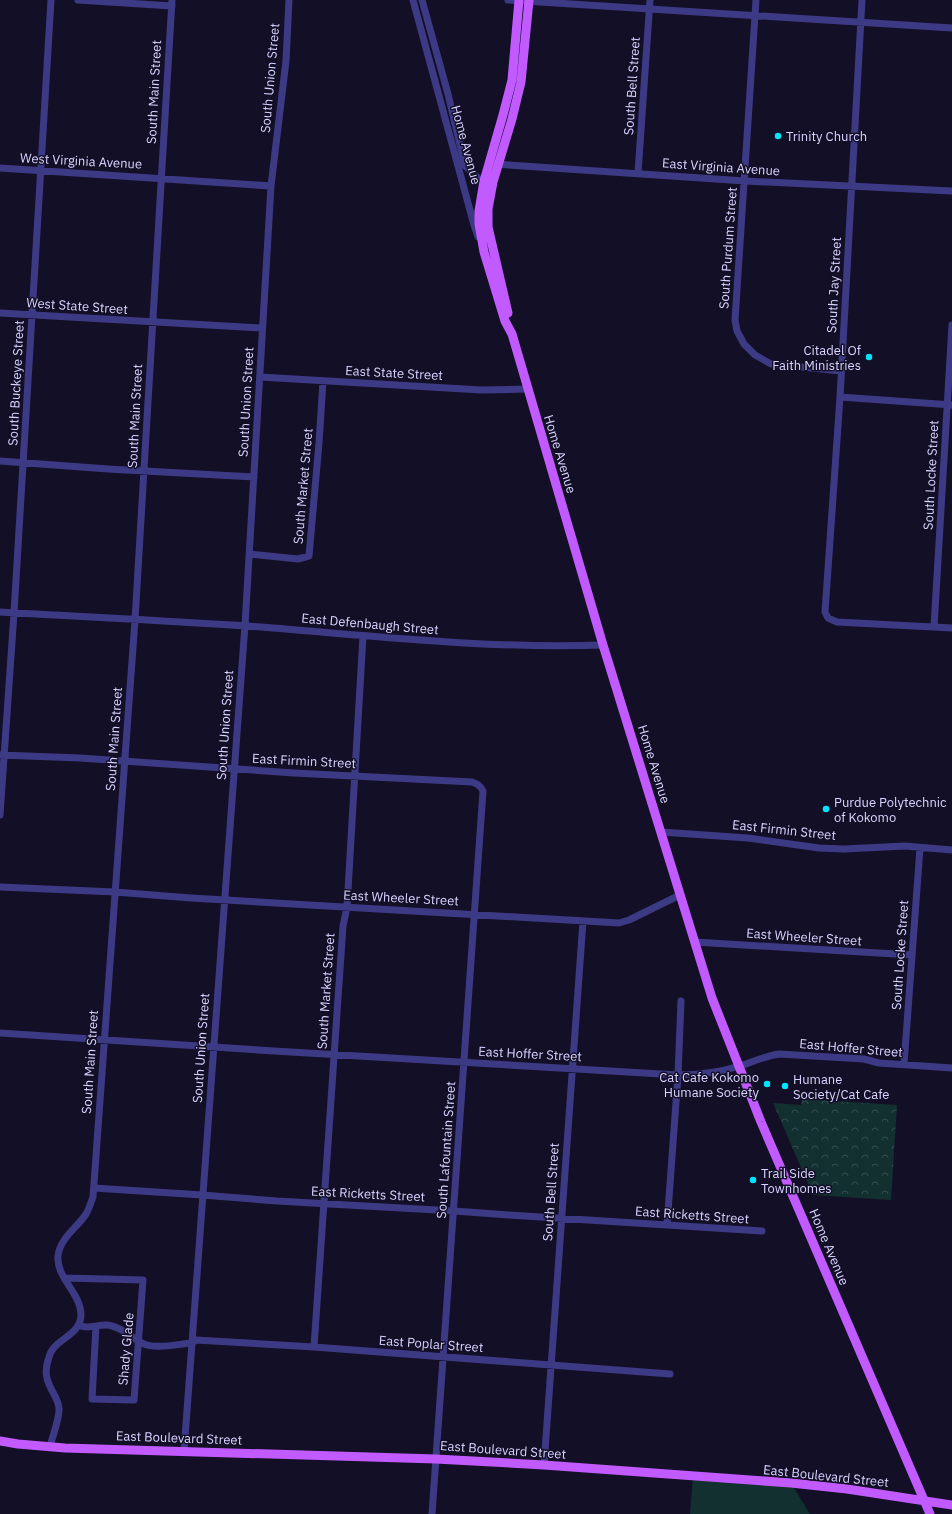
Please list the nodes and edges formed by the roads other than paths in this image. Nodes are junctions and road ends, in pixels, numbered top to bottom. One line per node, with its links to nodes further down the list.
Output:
1 (51, 0): 19 (street, South Buckeye Street)
2 (78, 0): 11 (street)
3 (289, 0): 24 (street, South Union Street)
4 (413, 0): 28 (street, Home Avenue)
5 (422, 0): 23 (street, Home Avenue)
6 (508, 0): 10 (street)
7 (650, 0): 12 (street, South Bell Street)
8 (756, 0): 13 (street, South Purdum Street)
9 (862, 0): 14 (street, South Jay Street)
10 (524, 1): 12 (street); 16 (main road); 17 (main road)
11 (172, 3): 21 (street, South Main Street)
12 (649, 10): 13 (street); 20 (street, South Bell Street)
13 (755, 16): 14 (street); 22 (street, South Purdum Street)
14 (861, 23): 15 (street); 25 (street, South Jay Street)
15 (952, 28)
16 (489, 164): 17 (street, East Virginia Avenue); 23 (main road)
17 (499, 165): 20 (street, East Virginia Avenue); 26 (main road)
18 (0, 168): 19 (street, West Virginia Avenue)
19 (40, 171): 21 (street, West Virginia Avenue); 30 (street, South Buckeye Street)
20 (638, 173): 22 (street, East Virginia Avenue)
21 (161, 178): 24 (street); 31 (street, South Main Street)
22 (745, 181): 25 (street, East Virginia Avenue); 35 (street, South Purdum Street)
23 (484, 183): 26 (street, Home Avenue); 28 (main road)
24 (271, 186): 33 (street, South Union Street)
25 (852, 186): 27 (street, East Virginia Avenue); 35 (street, South Jay Street)
26 (491, 191): 34 (main road)
27 (952, 191)
28 (484, 252): 34 (main road, Home Avenue)
29 (0, 313): 30 (street, West State Street)
30 (32, 315): 31 (street, West State Street); 42 (street, South Buckeye Street)
31 (153, 323): 33 (street); 43 (street, South Main Street)
32 (952, 325): 40 (street, South Locke Street)
33 (262, 328): 36 (street, South Union Street)
34 (512, 334): 38 (main road, Home Avenue)
35 (841, 371): 39 (street, South Jay Street)
36 (260, 377): 37 (street, East State Street); 44 (street, South Union Street)
37 (323, 381): 38 (street, East State Street); 45 (street, South Market Street)
38 (528, 389): 53 (main road, Home Avenue)
39 (840, 398): 40 (street); 50 (street, South Jay Street)
40 (949, 405): 50 (street, South Locke Street)
41 (0, 461): 42 (street)
42 (23, 462): 43 (street); 47 (street, South Buckeye Street)
43 (144, 471): 44 (street); 48 (street, South Main Street)
44 (254, 477): 45 (street, South Union Street)
45 (249, 554): 49 (street, South Union Street)
46 (0, 612): 47 (street, East Defenbaugh Street)
47 (14, 613): 48 (street, East Defenbaugh Street); 54 (street, South Buckeye Street)
48 (135, 620): 49 (street, East Defenbaugh Street); 55 (street, South Main Street)
49 (245, 626): 52 (street, East Defenbaugh Street); 56 (street, South Union Street)
50 (934, 628): 51 (street)
51 (952, 628)
52 (363, 636): 53 (street, East Defenbaugh Street); 57 (street, South Market Street)
53 (603, 645): 60 (main road, Home Avenue)
54 (2, 755): 55 (street, East Firmin Street); 59 (street, South Buckeye Street)
55 (125, 761): 56 (street, East Firmin Street); 64 (street, South Main Street)
56 (234, 768): 57 (street, East Firmin Street); 66 (street, South Union Street)
57 (356, 776): 58 (street, East Firmin Street); 67 (street, South Market Street)
58 (481, 787): 68 (street, South Lafountain Street)
59 (0, 815)
60 (661, 832): 61 (street, East Firmin Street); 65 (main road, Home Avenue)
61 (920, 848): 62 (street, East Firmin Street); 71 (street, South Locke Street)
62 (952, 850)
63 (0, 887): 64 (street, East Wheeler Street)
64 (115, 892): 66 (street, East Wheeler Street); 74 (street, South Main Street)
65 (680, 895): 69 (street, East Wheeler Street); 70 (main road, Home Avenue)
66 (224, 900): 67 (street, East Wheeler Street); 75 (street, South Union Street)
67 (347, 907): 68 (street, East Wheeler Street); 76 (street, South Market Street)
68 (474, 915): 69 (street, East Wheeler Street); 77 (street, South Lafountain Street)
69 (583, 921): 80 (street, South Bell Street)
70 (695, 942): 71 (street, East Wheeler Street); 79 (main road, Home Avenue)
71 (912, 955): 78 (street, South Locke Street)
72 (681, 1002): 82 (street)
73 (0, 1033): 74 (street, East Hoffer Street)
74 (104, 1040): 75 (street, East Hoffer Street); 83 (street, South Main Street)
75 (214, 1047): 76 (street, East Hoffer Street); 84 (street, South Union Street)
76 (334, 1054): 77 (street, East Hoffer Street); 85 (street, South Market Street)
77 (464, 1062): 80 (street, East Hoffer Street); 86 (street, South Lafountain Street)
78 (904, 1064): 79 (street, East Hoffer Street); 81 (street, East Hoffer Street)
79 (738, 1066): 82 (street, East Hoffer Street); 104 (main road, Home Avenue)
80 (572, 1068): 82 (street, East Hoffer Street); 87 (street, South Bell Street)
81 (952, 1068)
82 (678, 1075): 88 (street)
83 (94, 1188): 84 (street, East Ricketts Street); 90 (street, South Main Street)
84 (202, 1195): 85 (street, East Ricketts Street); 94 (street, South Union Street)
85 (324, 1204): 86 (street, East Ricketts Street); 95 (street, South Market Street)
86 (454, 1210): 87 (street, East Ricketts Street); 96 (street, South Lafountain Street)
87 (561, 1218): 88 (street, East Ricketts Street); 97 (street, South Bell Street)
88 (667, 1225): 89 (street, East Ricketts Street)
89 (762, 1231)
90 (65, 1278): 91 (street, South Main Street); 93 (street, Shady Glade)
91 (78, 1325): 92 (street, East Poplar Street); 100 (street)
92 (96, 1326): 93 (street, East Poplar Street); 93 (street, Shady Glade)
93 (138, 1340): 94 (street, East Poplar Street)
94 (192, 1343): 95 (street, East Poplar Street); 101 (street, South Union Street)
95 (314, 1347): 96 (street, East Poplar Street)
96 (443, 1356): 97 (street, East Poplar Street); 102 (street, South Lafountain Street)
97 (551, 1366): 98 (street, East Poplar Street); 103 (street, South Bell Street)
98 (670, 1374)
99 (0, 1441): 100 (main road, East Boulevard Street)
100 (50, 1447): 101 (main road, East Boulevard Street)
101 (184, 1452): 102 (main road, East Boulevard Street)
102 (436, 1459): 103 (main road, East Boulevard Street); 106 (street, South Lafountain Street)
103 (544, 1465): 104 (main road, East Boulevard Street)
104 (924, 1501): 105 (main road, East Boulevard Street); 107 (main road, Home Avenue)
105 (952, 1505)
106 (432, 1514)
107 (930, 1514)

